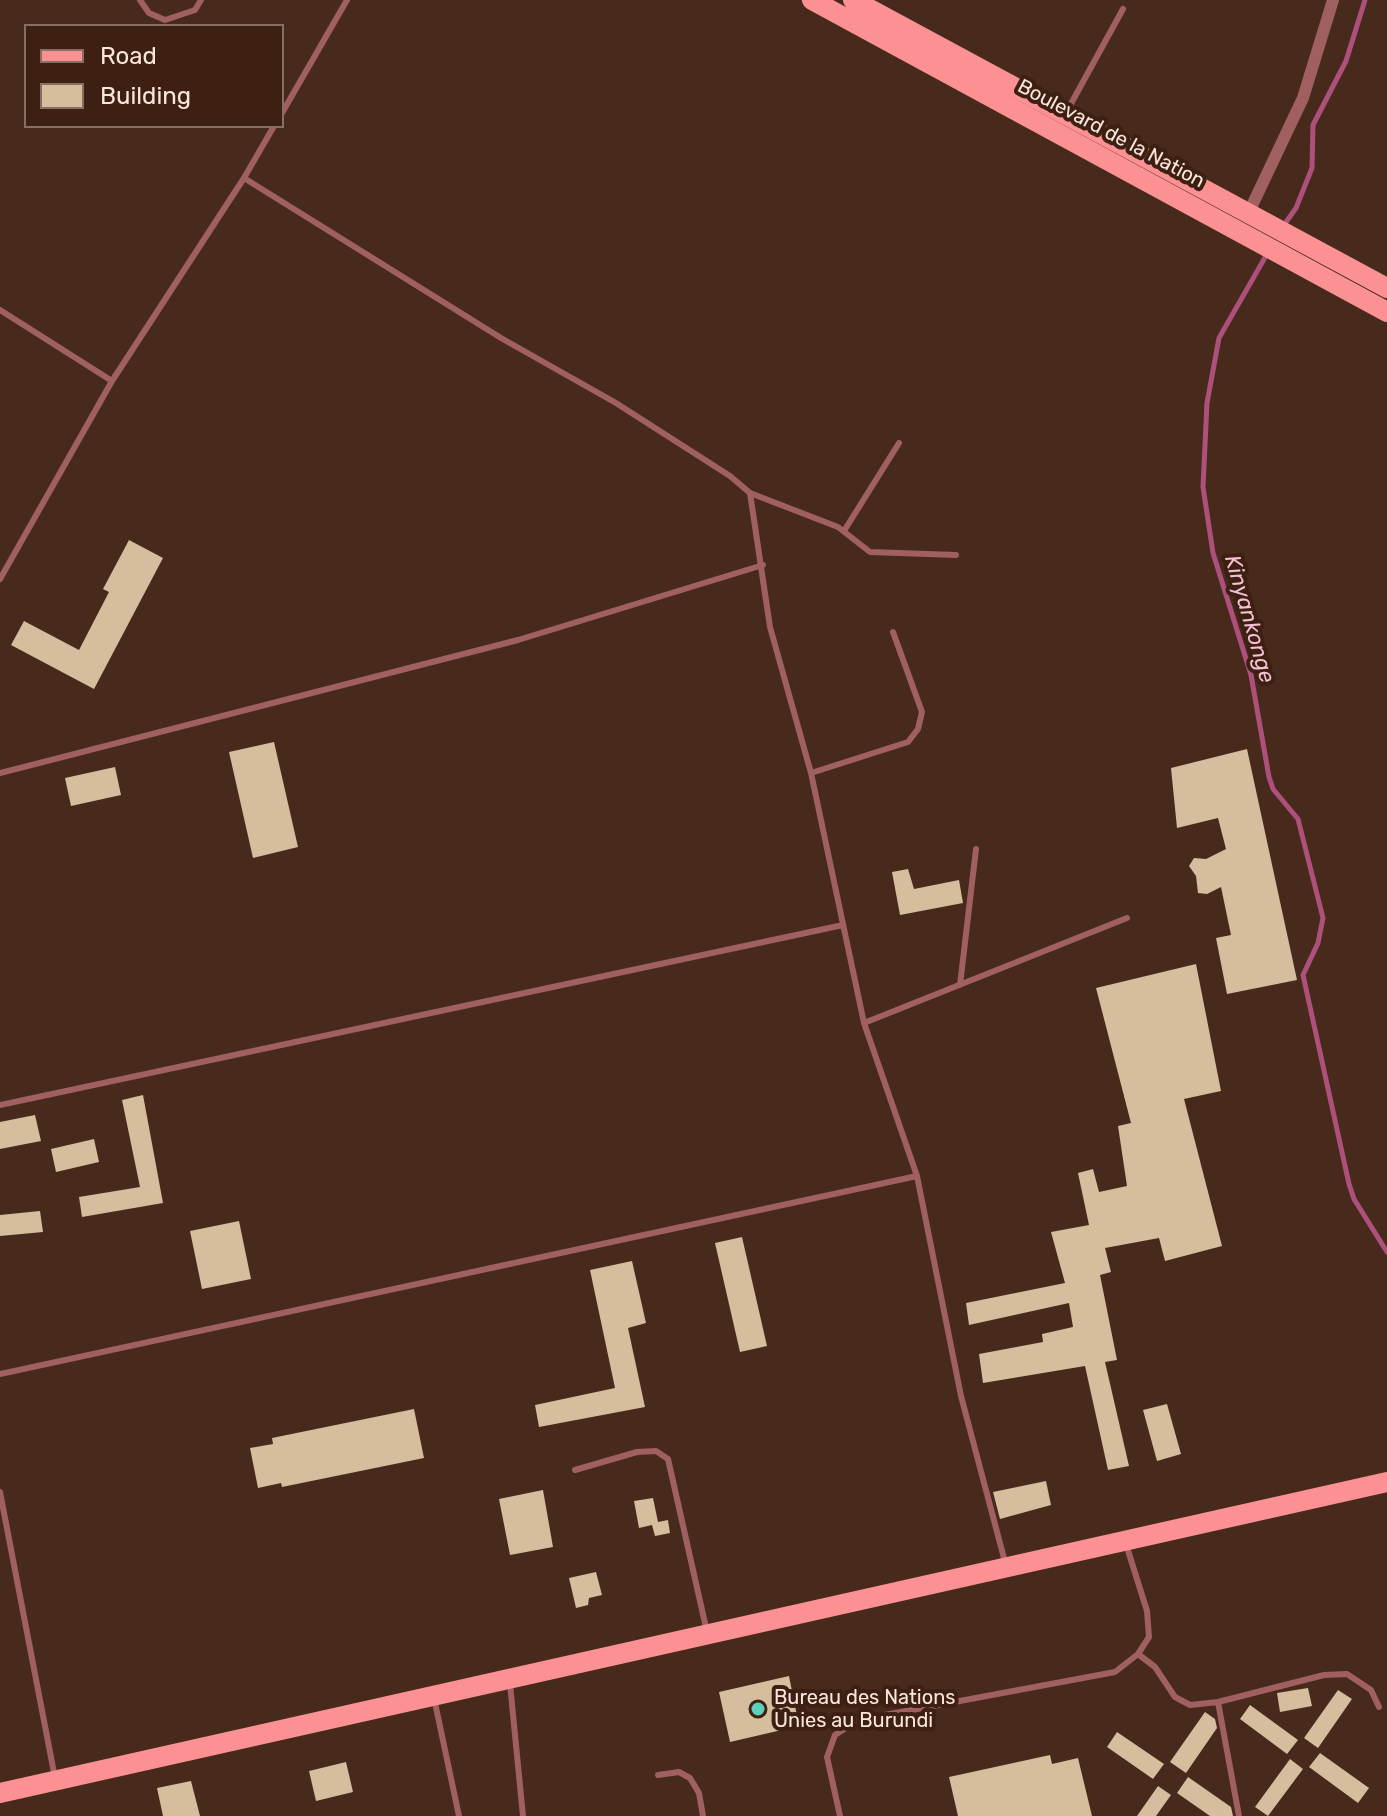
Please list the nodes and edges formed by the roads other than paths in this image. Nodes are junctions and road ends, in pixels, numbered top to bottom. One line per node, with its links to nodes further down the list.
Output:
1 (140, 0): 2 (lane)
2 (201, 0)
3 (347, 0): 8 (lane)
4 (812, 0): 12 (main road, Boulevard de la Nation)
5 (853, 0): 9 (main road, Boulevard de la Nation)
6 (1333, 0): 12 (street)
7 (1123, 9): 9 (lane)
8 (284, 110)
9 (1065, 114): 12 (main road, Boulevard de la Nation)
10 (273, 128): 11 (lane)
11 (244, 178): 17 (lane); 19 (lane)
12 (1257, 226): 13 (main road, Boulevard de la Nation)
13 (1290, 247): 14 (main road, Boulevard de la Nation); 16 (main road, Boulevard de la Nation)
14 (1387, 288)
15 (0, 310): 17 (lane)
16 (1387, 312)
17 (112, 381): 23 (lane)
18 (899, 443): 20 (lane)
19 (750, 493): 20 (lane); 22 (lane)
20 (844, 531): 21 (lane)
21 (956, 555)
22 (763, 565): 25 (lane); 26 (lane)
23 (0, 579)
24 (893, 632): 26 (lane)
25 (0, 773)
26 (811, 773): 29 (lane)
27 (976, 849): 30 (lane)
28 (1127, 918): 30 (lane)
29 (843, 925): 31 (lane); 32 (lane)
30 (960, 985): 31 (lane)
31 (864, 1023): 33 (lane)
32 (0, 1105)
33 (917, 1176): 34 (lane); 39 (lane)
34 (0, 1374)
35 (575, 1470): 40 (lane)
36 (1387, 1482): 38 (main road)
37 (0, 1492): 47 (lane)
38 (1125, 1541): 39 (main road); 41 (lane)
39 (1006, 1565): 40 (main road)
40 (707, 1632): 42 (main road)
41 (1138, 1654): 44 (lane); 52 (lane)
42 (510, 1677): 43 (main road); 50 (lane)
43 (433, 1695): 47 (main road); 49 (lane)
44 (1218, 1702): 45 (lane); 53 (lane)
45 (1379, 1707)
46 (658, 1775): 51 (lane)
47 (56, 1781): 48 (main road)
48 (0, 1793)
49 (459, 1816)
50 (523, 1816)
51 (703, 1816)
52 (840, 1816)
53 (1239, 1816)

